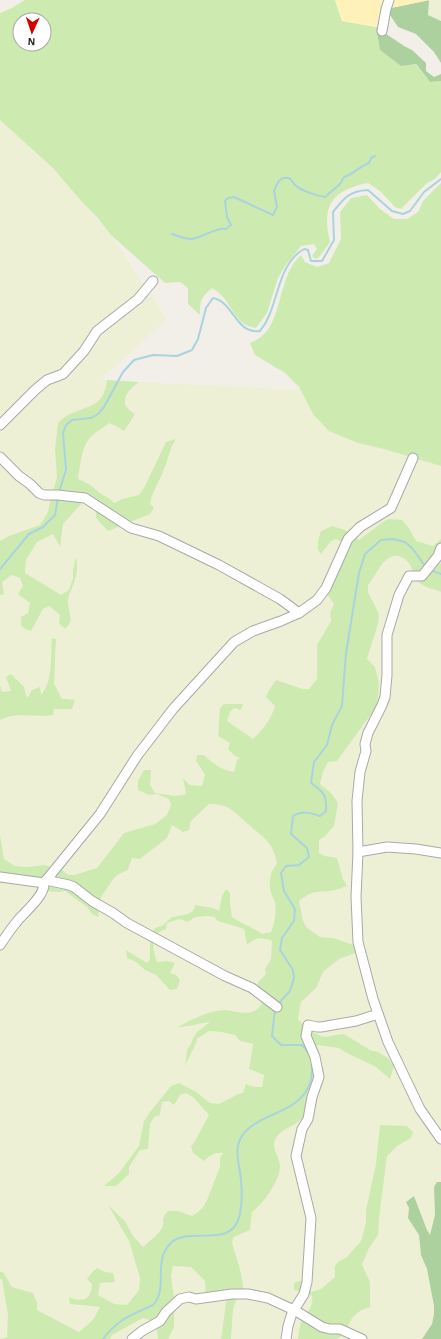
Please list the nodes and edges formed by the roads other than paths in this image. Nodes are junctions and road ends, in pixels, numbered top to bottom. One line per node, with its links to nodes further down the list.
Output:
1 (389, 0): 2 (street)
2 (382, 31)
3 (153, 281): 4 (street)
4 (0, 425)
5 (0, 457): 8 (street)
6 (413, 458): 8 (street)
7 (441, 548): 9 (street)
8 (299, 613): 12 (street)
9 (358, 852): 10 (street); 15 (street)
10 (441, 853)
11 (0, 877): 12 (street)
12 (45, 881): 13 (street); 14 (street)
13 (0, 945)
14 (277, 1007)
15 (378, 1014): 16 (street); 17 (street)
16 (441, 1139)
17 (294, 1311): 18 (street); 19 (street); 20 (street)
18 (132, 1339)
19 (286, 1339)
20 (362, 1339)

